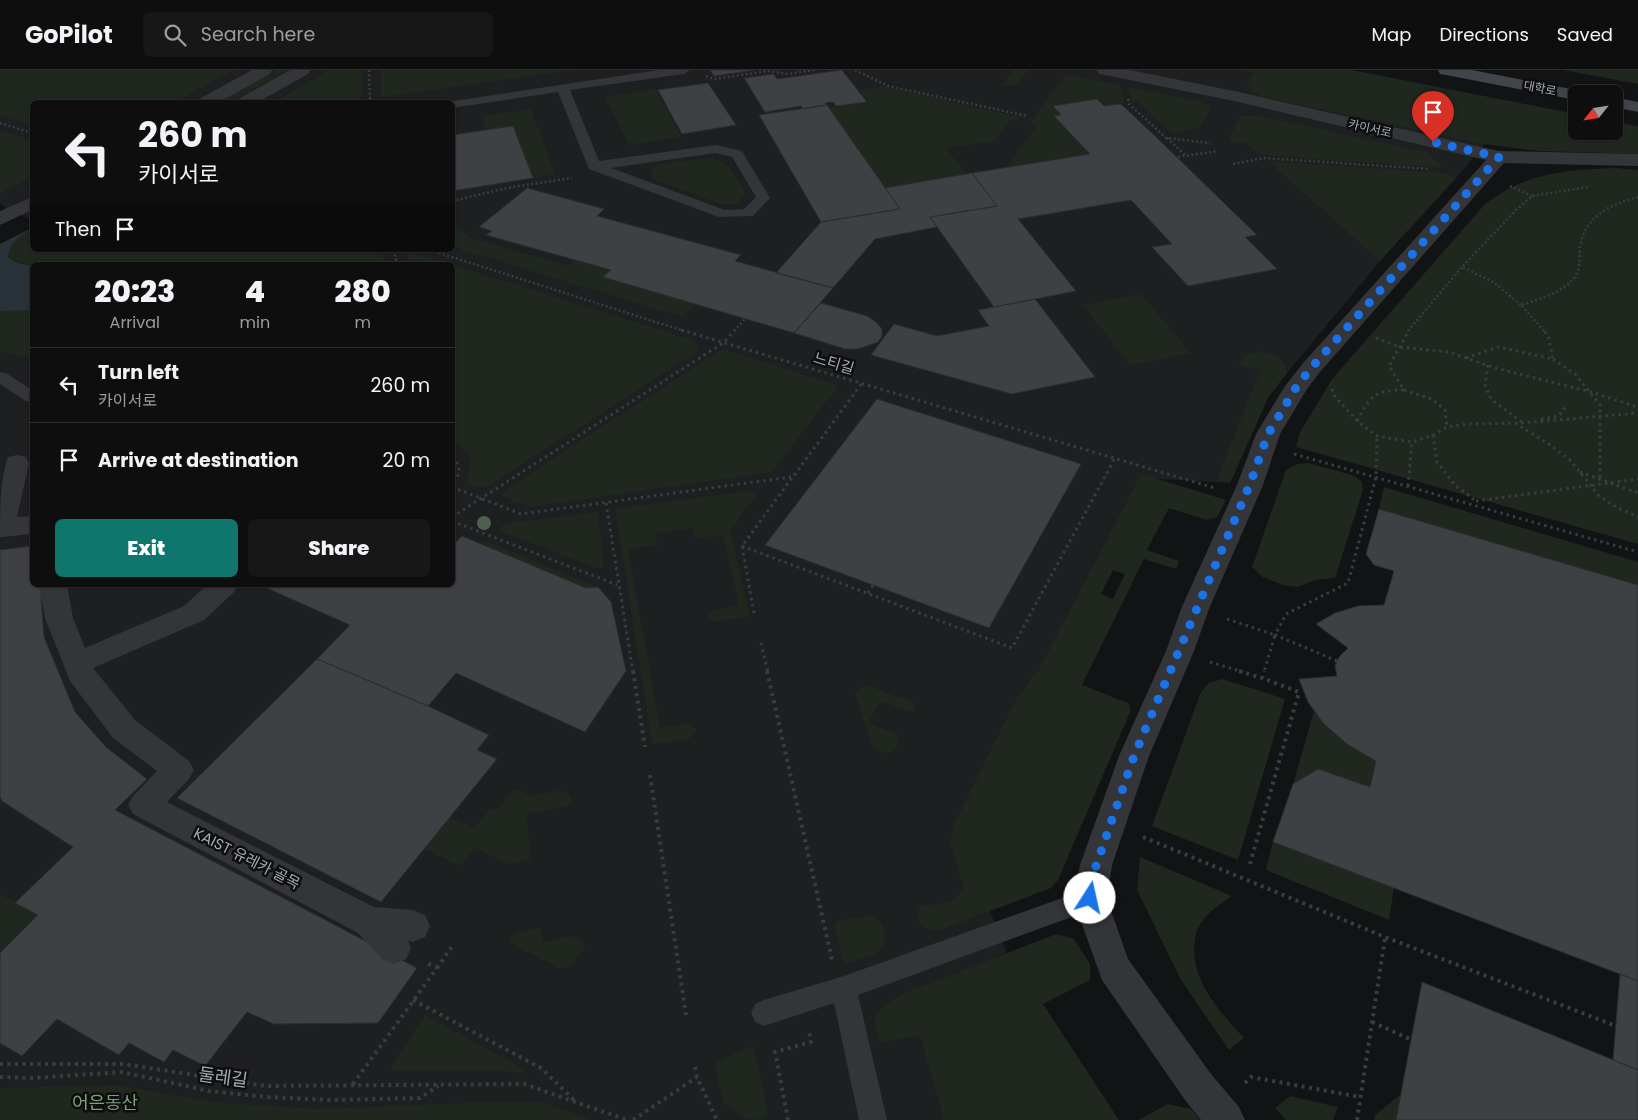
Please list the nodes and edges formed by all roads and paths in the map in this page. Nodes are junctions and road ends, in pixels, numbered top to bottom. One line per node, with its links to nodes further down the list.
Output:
1 (264, 70): 13 (street)
2 (302, 70): 14 (street)
3 (368, 70): 15 (path)
4 (684, 70): 10 (lane)
5 (814, 70): 9 (path)
6 (855, 70): 19 (path)
7 (1105, 70): 27 (street, 카이서로)
8 (1446, 70): 11 (main road, 대학로)
9 (706, 76)
10 (563, 88): 16 (lane); 30 (lane)
11 (1568, 93)
12 (1128, 97): 22 (path)
13 (211, 100)
14 (249, 100)
15 (370, 100)
16 (455, 104)
17 (1623, 104): 18 (main road)
18 (1638, 107)
19 (1027, 116)
20 (0, 123): 21 (path)
21 (30, 132)
22 (1166, 138): 23 (path); 25 (path)
23 (1210, 143)
24 (1218, 150): 25 (path)
25 (1186, 156): 26 (path)
26 (1178, 157)
27 (1499, 157): 28 (street, 카이서로); 95 (street)
28 (1638, 160)
29 (1233, 164): 31 (path)
30 (594, 166): 30 (lane); 36 (path)
31 (1434, 170)
32 (1507, 184): 34 (path)
33 (1588, 187): 34 (path)
34 (1532, 196): 38 (path)
35 (1638, 197): 39 (path)
36 (455, 200)
37 (436, 252): 42 (path, 느티길)
38 (1462, 267): 39 (path); 43 (path)
39 (1521, 305): 45 (path)
40 (745, 318): 42 (path)
41 (1370, 336): 43 (path)
42 (723, 342): 48 (path, 느티길); 80 (path)
43 (1400, 347): 44 (path); 50 (path)
44 (1466, 358): 45 (path); 46 (path)
45 (1553, 359): 51 (path)
46 (1488, 365): 51 (path); 59 (path)
47 (0, 377): 52 (lane)
48 (862, 383): 65 (path, 느티길); 69 (path)
49 (1332, 387): 57 (path)
50 (1404, 390): 57 (path); 60 (path)
51 (1591, 392): 54 (path); 56 (path)
52 (30, 396)
53 (1567, 405): 59 (path)
54 (1638, 407)
55 (1638, 413): 56 (path)
56 (1598, 415): 59 (path); 72 (path)
57 (1357, 421): 62 (path)
58 (1514, 423): 59 (path); 60 (path); 68 (path)
59 (1523, 423)
60 (1447, 427): 61 (path)
61 (1433, 435): 63 (path); 81 (path)
62 (1377, 436): 63 (path); 70 (path)
63 (1412, 442): 75 (path)
64 (1286, 451): 70 (path)
65 (1115, 458): 78 (path, 느티길); 94 (path)
66 (455, 459): 73 (path)
67 (17, 463): 87 (street)
68 (1579, 471): 72 (path); 76 (path)
69 (791, 477): 82 (path); 88 (path)
70 (1376, 477): 75 (path); 97 (path)
71 (1638, 479): 74 (path)
72 (1600, 480): 74 (path)
73 (455, 482)
74 (1607, 483): 76 (path); 79 (path)
75 (1408, 486): 83 (path)
76 (1590, 486): 81 (path); 85 (path)
77 (455, 487): 80 (path)
78 (1223, 490)
79 (1638, 493)
80 (482, 497): 82 (path); 84 (path)
81 (1476, 501): 83 (path)
82 (606, 503): 91 (path)
83 (1482, 507): 89 (path)
84 (455, 517)
85 (1638, 517)
86 (455, 520): 91 (path)
87 (30, 525)
88 (742, 546): 94 (path); 96 (path)
89 (1638, 552)
90 (873, 585): 94 (path)
91 (618, 586): 103 (path)
92 (53, 587): 101 (street)
93 (222, 587): 101 (street)
94 (868, 593)
95 (1195, 609): 97 (path); 99 (street)
96 (754, 613)
97 (1275, 635): 100 (path); 102 (path)
98 (761, 643): 111 (path)
99 (1180, 651): 102 (path); 107 (street)
100 (1337, 661)
101 (77, 663): 108 (street, KAIST 유레카 골목)
102 (1262, 678): 106 (path)
103 (645, 747)
104 (650, 775): 116 (path)
105 (1136, 834): 109 (path)
106 (1250, 864)
107 (1090, 898): 113 (lane); 135 (street)
108 (404, 937): 112 (path)
109 (1385, 938): 117 (path); 119 (path)
110 (453, 945): 112 (path)
111 (824, 962)
112 (437, 968): 114 (path)
113 (844, 988): 115 (lane); 134 (lane)
114 (413, 1000): 126 (path); 129 (path)
115 (764, 1014)
116 (686, 1015)
117 (1372, 1022): 120 (path); 128 (path)
118 (808, 1024): 133 (path)
119 (1616, 1026)
120 (1412, 1040)
121 (0, 1064): 126 (path, 둘레길)
122 (695, 1067): 124 (path)
123 (0, 1077): 127 (path, 둘레길)
124 (697, 1077): 131 (path); 132 (path)
125 (1244, 1083): 128 (path)
126 (352, 1085): 127 (path, 둘레길)
127 (439, 1085): 129 (path, 둘레길)
128 (1360, 1098): 136 (path)
129 (575, 1102): 130 (path, 둘레길)
130 (627, 1120)
131 (633, 1120)
132 (717, 1120)
133 (788, 1120)
134 (874, 1120)
135 (1226, 1120)
136 (1357, 1120)

